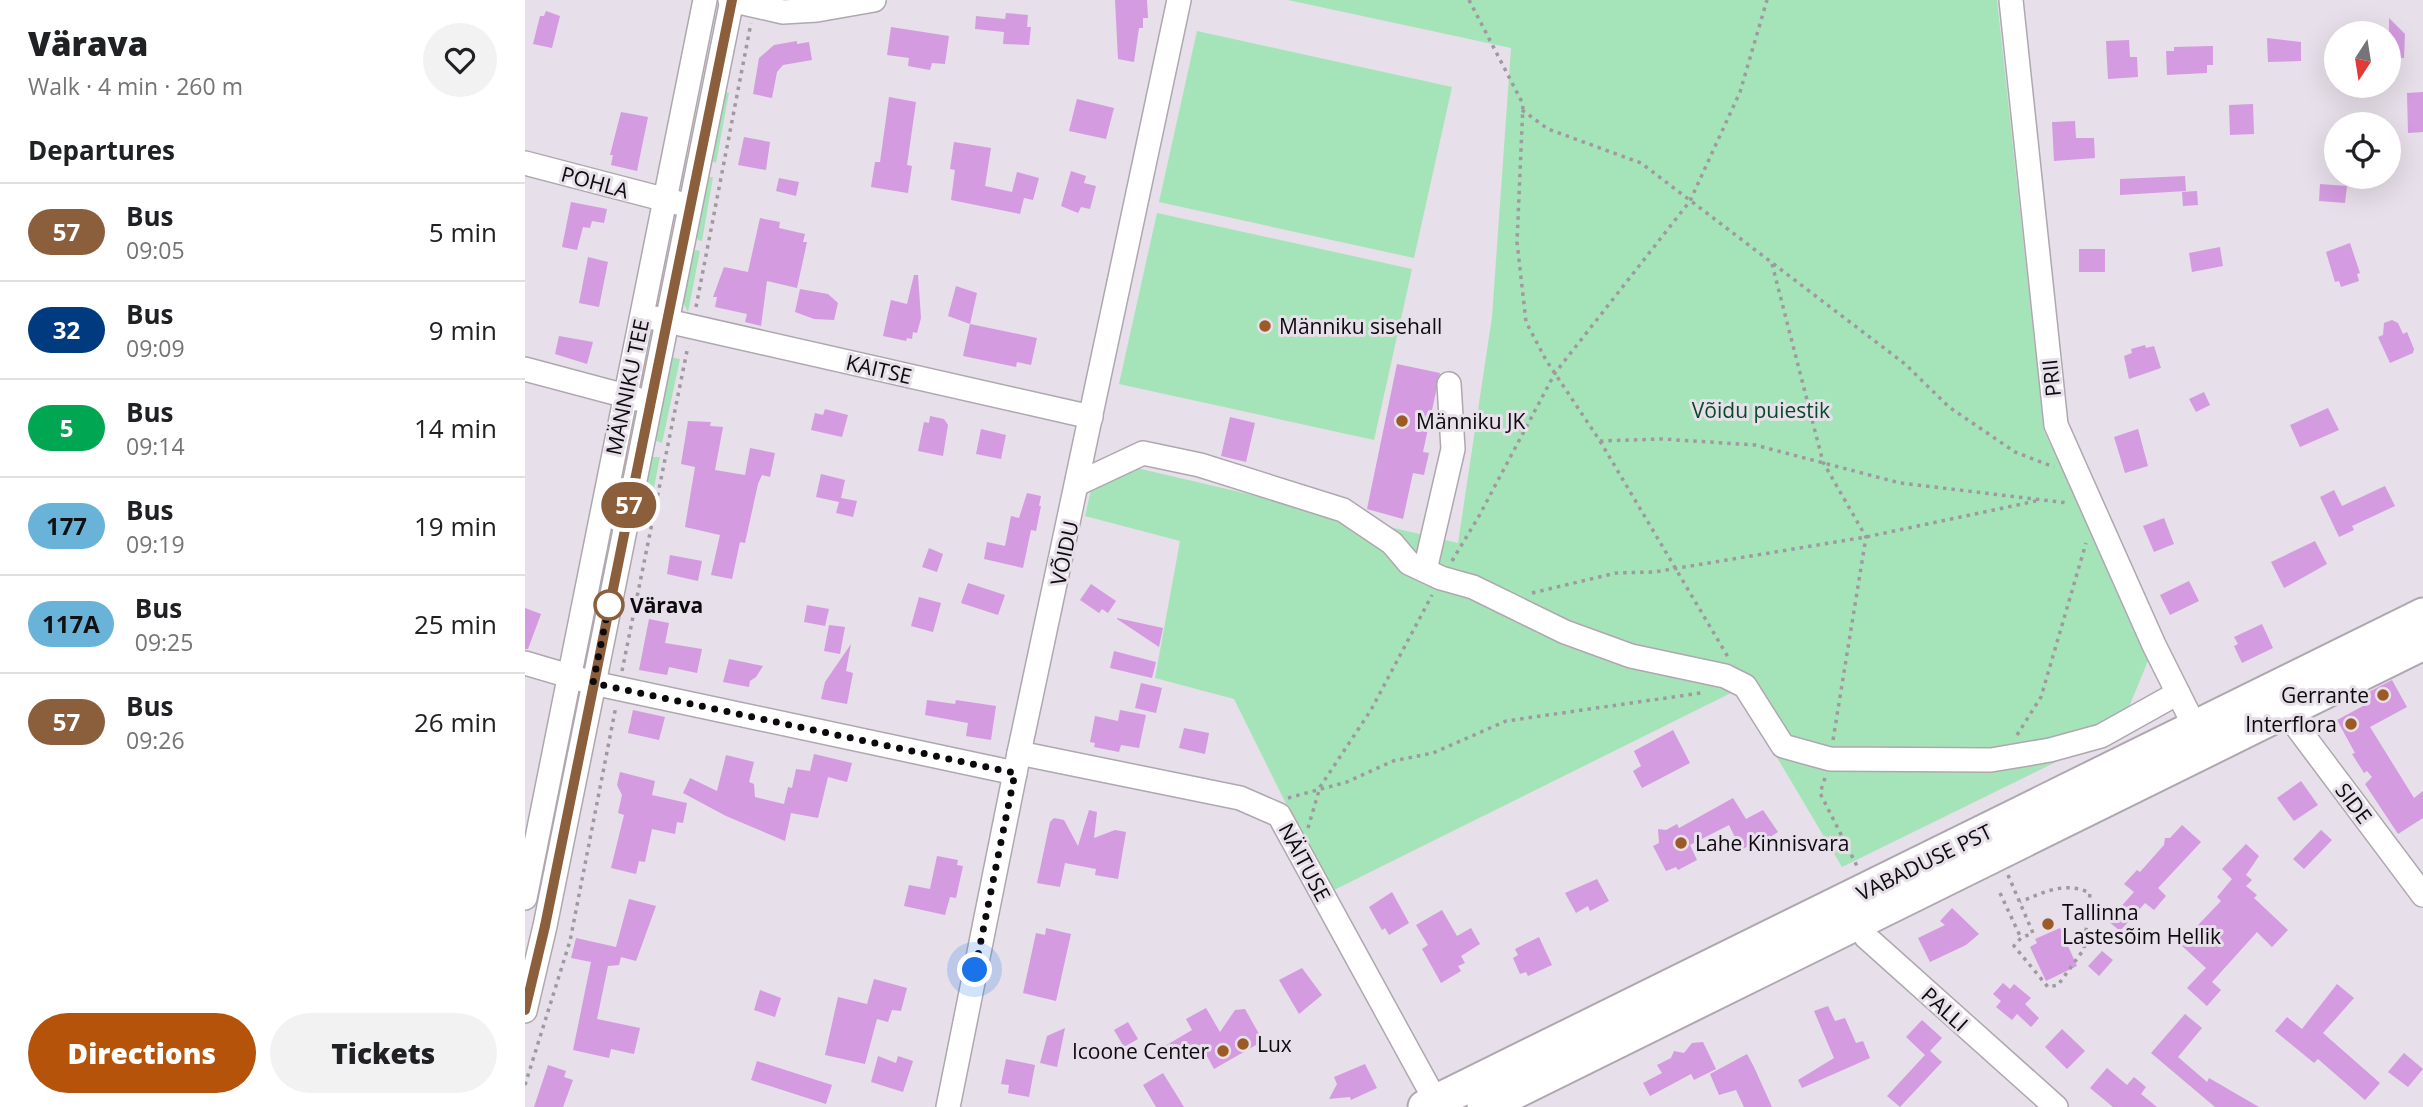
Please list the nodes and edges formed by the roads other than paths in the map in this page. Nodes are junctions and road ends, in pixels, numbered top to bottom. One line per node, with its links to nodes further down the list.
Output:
1 (705, 0): 7 (street, MÄNNIKU TEE)
2 (874, 0): 5 (street)
3 (1179, 0): 15 (street, VÕIDU)
4 (2011, 0): 23 (street, PRII)
5 (737, 1): 8 (street, MÄNNIKU TEE)
6 (525, 163): 7 (street, POHLA)
7 (665, 201): 8 (street, POHLA); 9 (street, MÄNNIKU TEE)
8 (690, 206): 10 (street, MÄNNIKU TEE)
9 (642, 315): 10 (street, KAITSE); 13 (street, MÄNNIKU TEE)
10 (667, 321): 14 (street, MÄNNIKU TEE); 15 (street, KAITSE)
11 (525, 369): 13 (street)
12 (1450, 384): 17 (street)
13 (625, 396): 14 (street); 21 (street, MÄNNIKU TEE)
14 (650, 403): 22 (street, MÄNNIKU TEE)
15 (1091, 417): 16 (street, VÕIDU)
16 (1077, 484): 17 (street); 26 (street, VÕIDU)
17 (1433, 574): 23 (street)
18 (2423, 615): 24 (highway, VABADUSE PST)
19 (2423, 643): 24 (highway, VABADUSE PST)
20 (525, 663): 21 (street)
21 (568, 676): 22 (street); 28 (street, MÄNNIKU TEE)
22 (593, 683): 26 (street); 30 (street, MÄNNIKU TEE)
23 (2178, 693): 25 (street, PRII)
24 (2282, 699): 25 (highway, VABADUSE PST); 27 (street, SIDE)
25 (2201, 739): 29 (highway, VABADUSE PST)
26 (1017, 763): 32 (street, NÄITUSE); 33 (street, VÕIDU)
27 (2423, 895)
28 (525, 898)
29 (1855, 900): 32 (highway, VABADUSE PST); 34 (highway, VABADUSE PST); 35 (street, PALLI)
30 (535, 924): 31 (street, MÄNNIKU TEE)
31 (525, 1010)
32 (1434, 1105)
33 (948, 1107)
34 (1484, 1107)
35 (2056, 1107)

